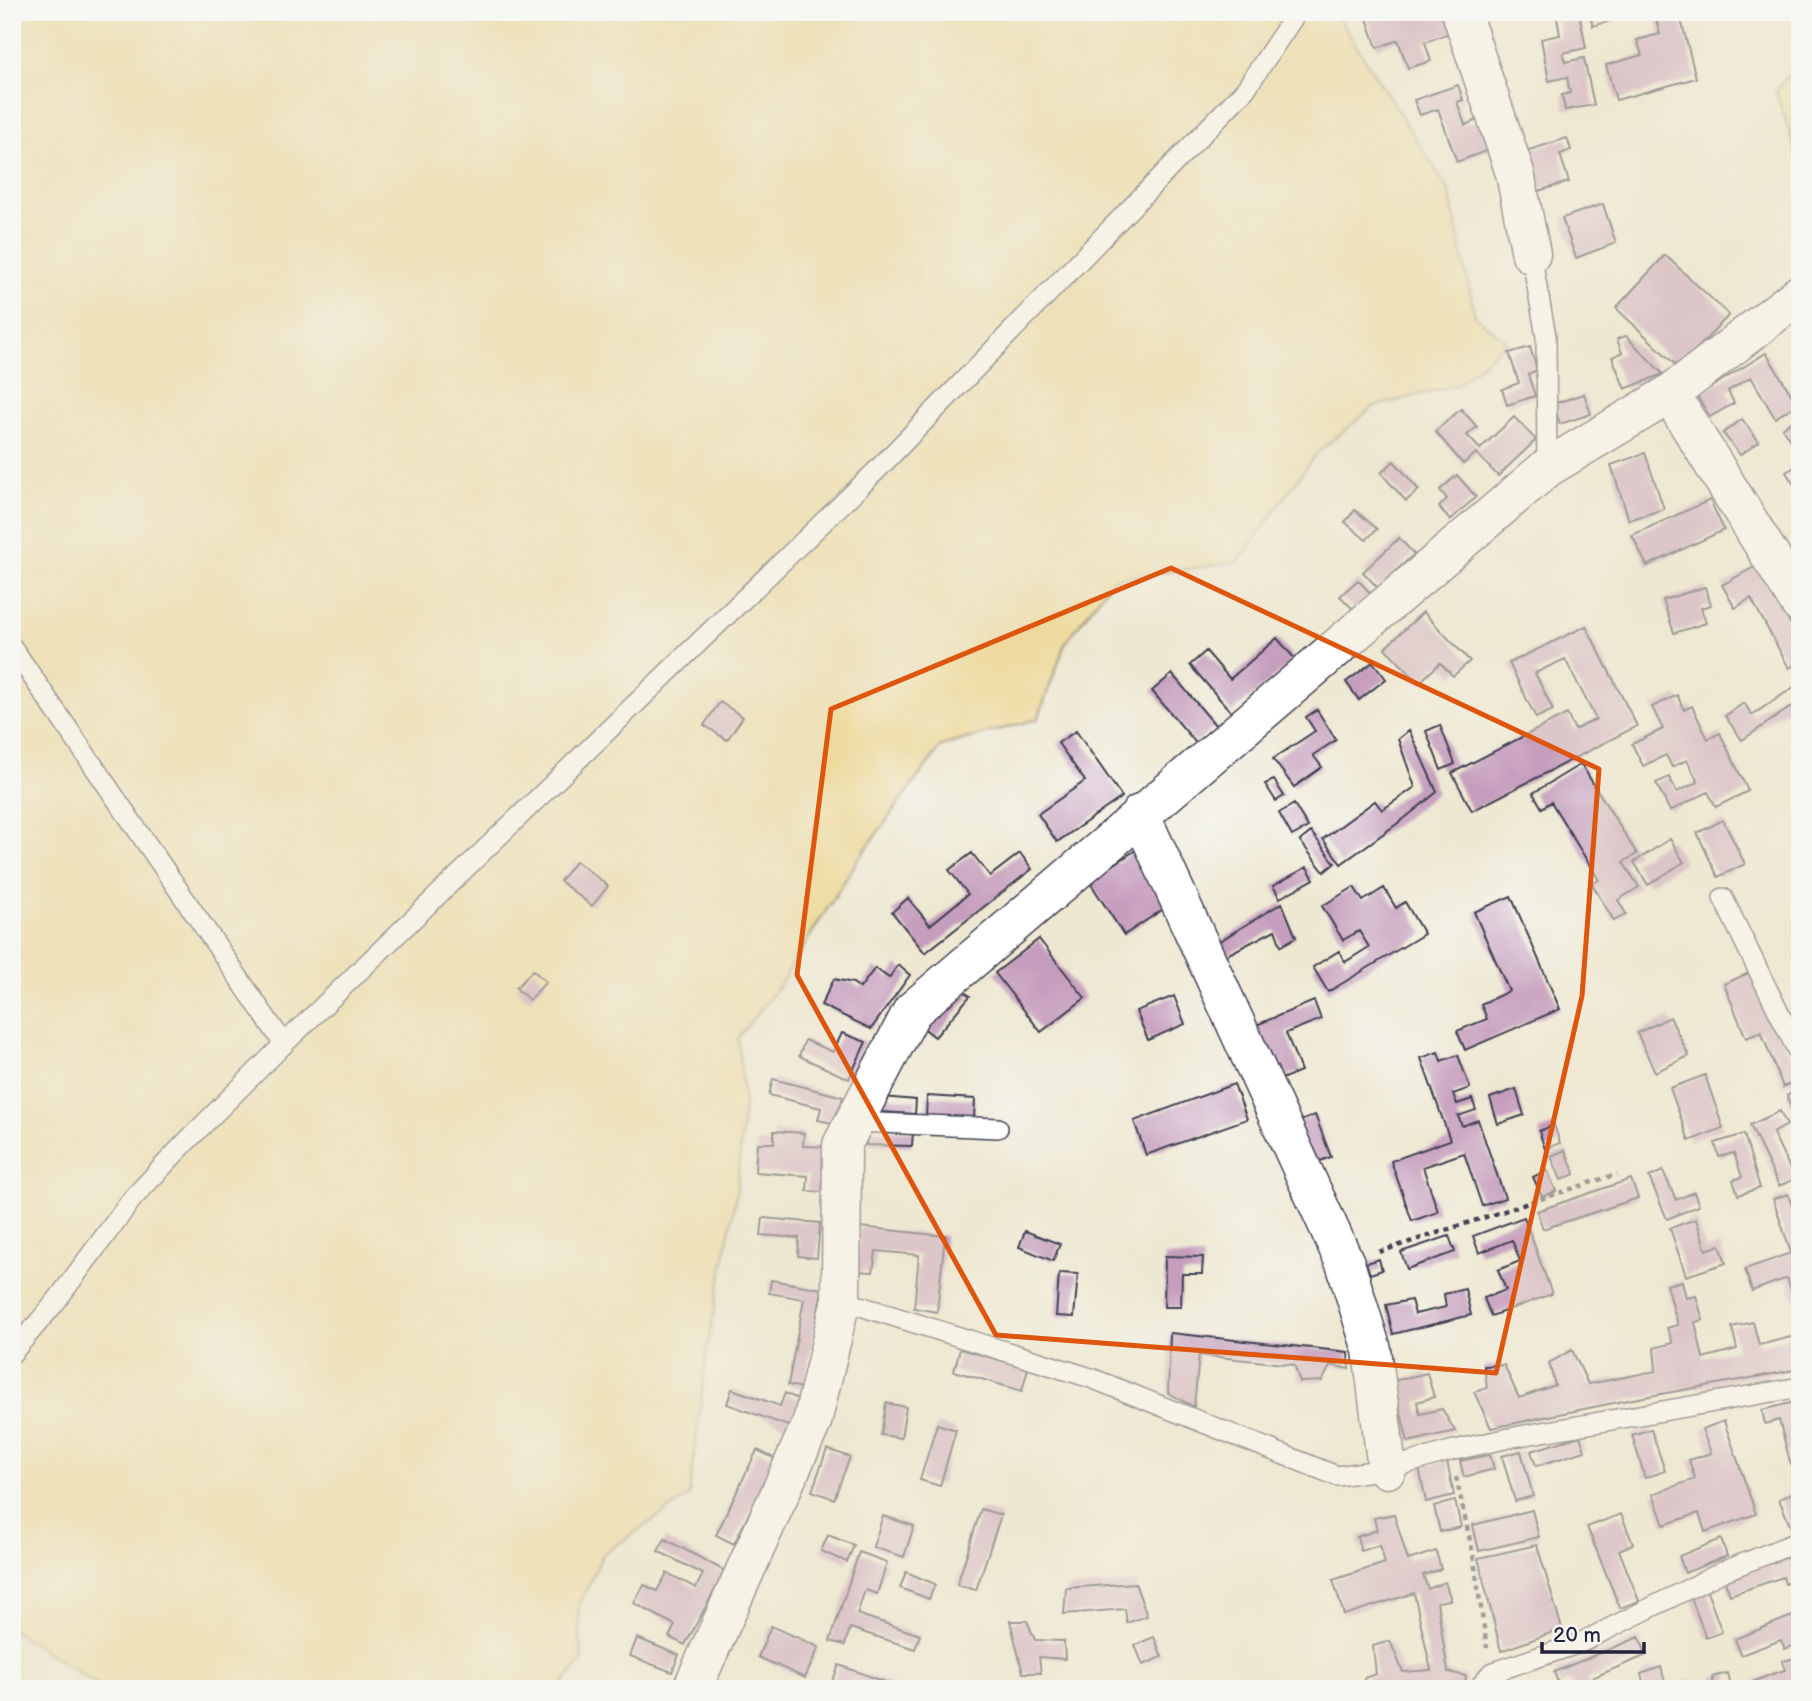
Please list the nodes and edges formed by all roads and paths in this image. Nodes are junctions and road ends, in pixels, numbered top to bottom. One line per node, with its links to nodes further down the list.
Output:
1 (1297, 12): 11 (lane)
2 (1461, 12): 3 (street)
3 (1531, 254): 6 (lane)
4 (1800, 294): 5 (street)
5 (1670, 394): 6 (street); 7 (street)
6 (1547, 468): 9 (street)
7 (1800, 604)
8 (12, 646): 11 (lane)
9 (1140, 814): 13 (street); 16 (street)
10 (1723, 898): 12 (lane)
11 (284, 1044): 18 (lane)
12 (1800, 1056)
13 (855, 1122): 14 (lane); 17 (street)
14 (998, 1128)
15 (1617, 1174): 16 (path)
16 (1345, 1264): 21 (street)
17 (841, 1300): 21 (lane); 24 (street)
18 (12, 1353)
19 (1800, 1387): 20 (lane)
20 (1450, 1451): 21 (lane); 23 (path)
21 (1387, 1469)
22 (1800, 1541): 23 (lane)
23 (1491, 1673): 25 (lane)
24 (692, 1689)
25 (1478, 1689)

